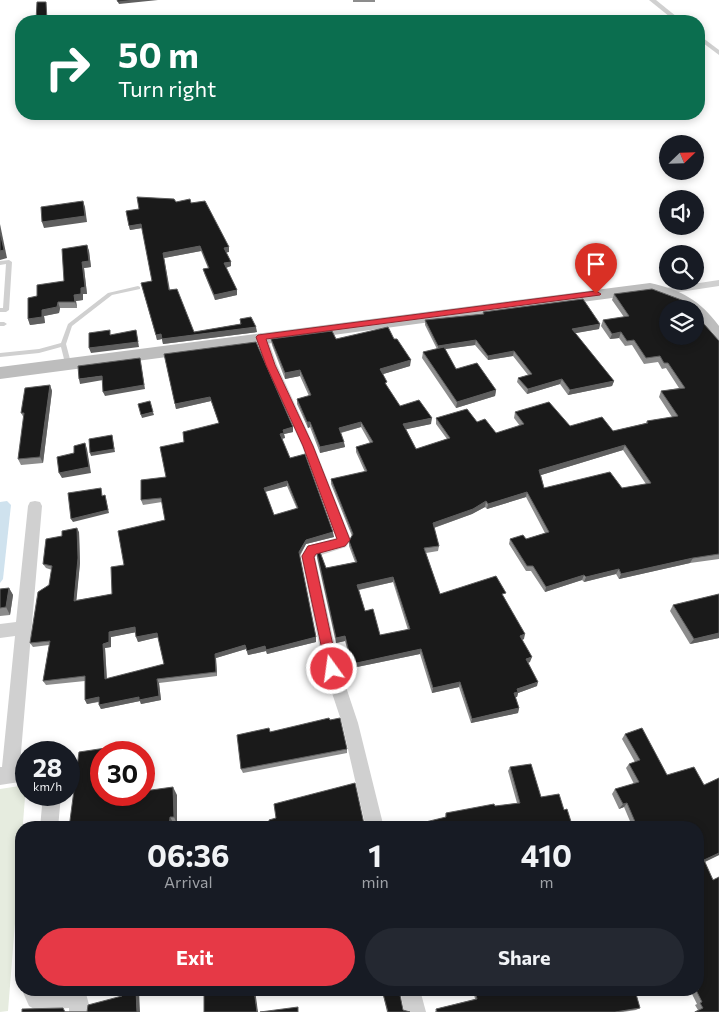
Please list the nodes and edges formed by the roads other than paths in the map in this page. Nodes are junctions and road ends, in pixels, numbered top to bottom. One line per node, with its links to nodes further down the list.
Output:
1 (652, 0): 2 (street)
2 (671, 15)
3 (705, 42): 4 (street)
4 (719, 53)
5 (0, 263): 9 (lane)
6 (719, 283): 8 (street)
7 (138, 288): 12 (lane)
8 (666, 291): 10 (main road); 11 (main road)
9 (0, 310)
10 (261, 337): 14 (main road); 22 (street)
11 (719, 337)
12 (63, 344): 13 (lane); 14 (lane)
13 (0, 355)
14 (68, 363): 15 (main road)
15 (0, 373)
16 (35, 506): 17 (street)
17 (24, 628): 18 (street); 19 (street)
18 (0, 631)
19 (12, 774)
20 (51, 806): 21 (street)
21 (50, 821)
22 (372, 821)
23 (35, 996): 25 (street)
24 (411, 996): 26 (street)
25 (80, 1012)
26 (415, 1012)

